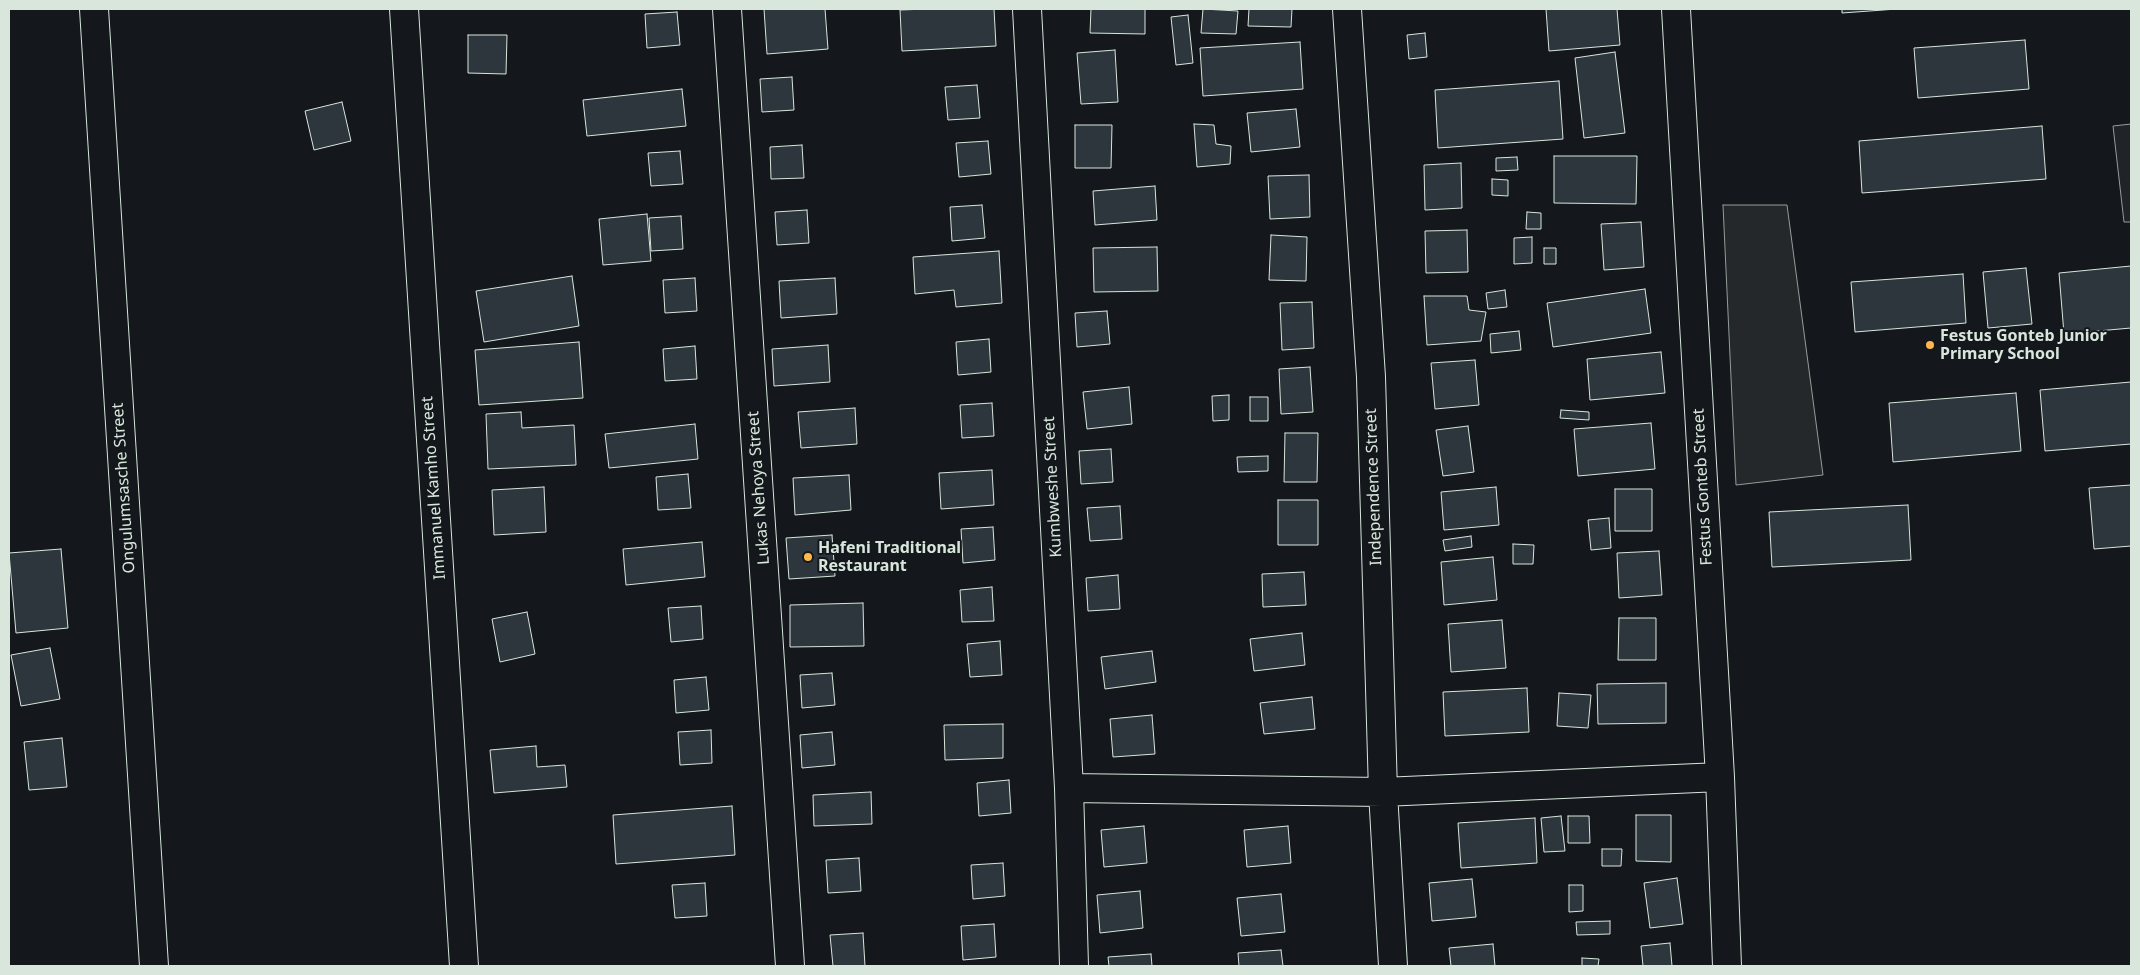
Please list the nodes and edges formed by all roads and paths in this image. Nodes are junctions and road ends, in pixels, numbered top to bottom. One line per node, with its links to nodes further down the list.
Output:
1 (94, 9): 10 (street, Ongulumsasche Street)
2 (404, 9): 11 (street, Immanuel Kamho Street)
3 (728, 9): 12 (street, Lukas Nehoya Street)
4 (1028, 9): 8 (street, Kumbweshe Street)
5 (1347, 9): 9 (street, Independence Street)
6 (1676, 9): 7 (street, Festus Gonteb Street)
7 (1720, 776): 9 (street); 15 (street, Festus Gonteb Street)
8 (1069, 788): 9 (street); 13 (street, Kumbweshe Street)
9 (1383, 792): 14 (street, Independence Street)
10 (154, 966)
11 (464, 966)
12 (790, 966)
13 (1074, 966)
14 (1393, 966)
15 (1727, 966)

